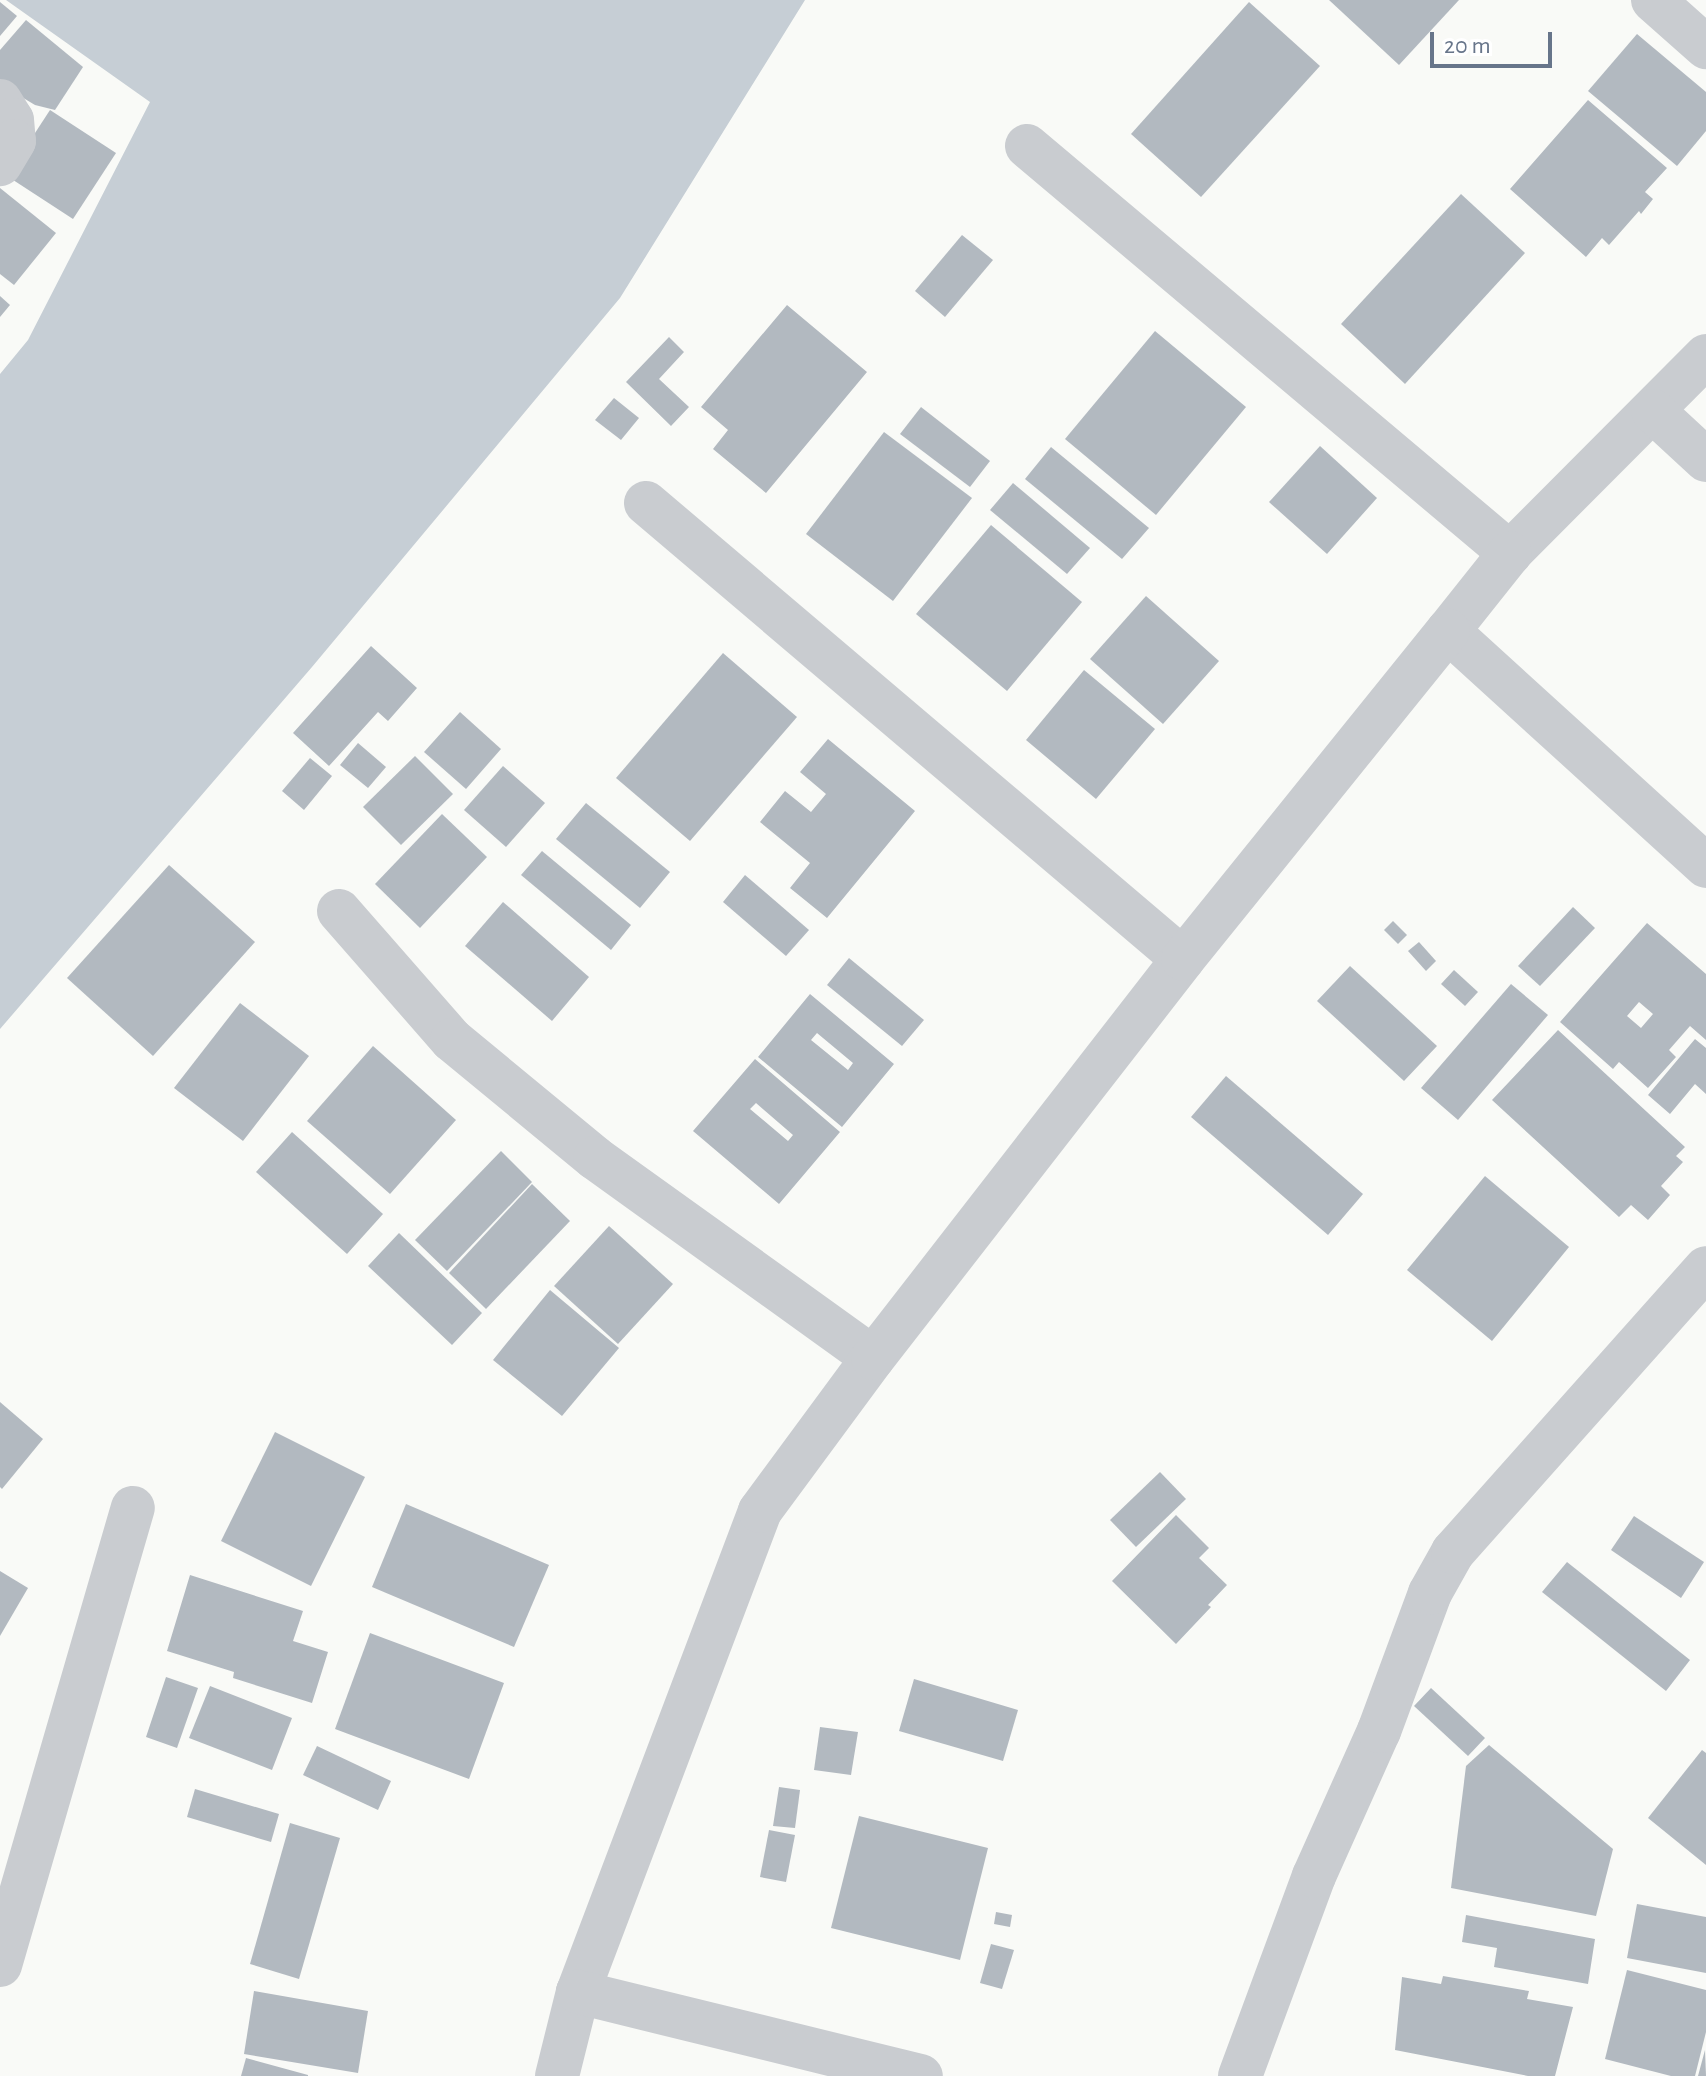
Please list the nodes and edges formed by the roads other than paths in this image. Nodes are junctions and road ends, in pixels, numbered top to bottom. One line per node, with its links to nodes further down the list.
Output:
1 (1653, 0): 2 (street)
2 (1706, 47)
3 (0, 101): 5 (street)
4 (1027, 146): 10 (street)
5 (0, 164)
6 (1706, 356): 7 (street)
7 (1653, 411): 8 (street); 10 (street)
8 (1706, 460)
9 (646, 503): 14 (street)
10 (1510, 553): 11 (street)
11 (1448, 631): 12 (street); 14 (street)
12 (1706, 866)
13 (339, 911): 16 (street)
14 (1183, 959): 16 (street)
15 (1706, 1268): 22 (street)
16 (873, 1358): 19 (street)
17 (133, 1508): 18 (street)
18 (0, 1965)
19 (578, 1992): 20 (street); 21 (street)
20 (557, 2076)
21 (921, 2076)
22 (1240, 2076)

